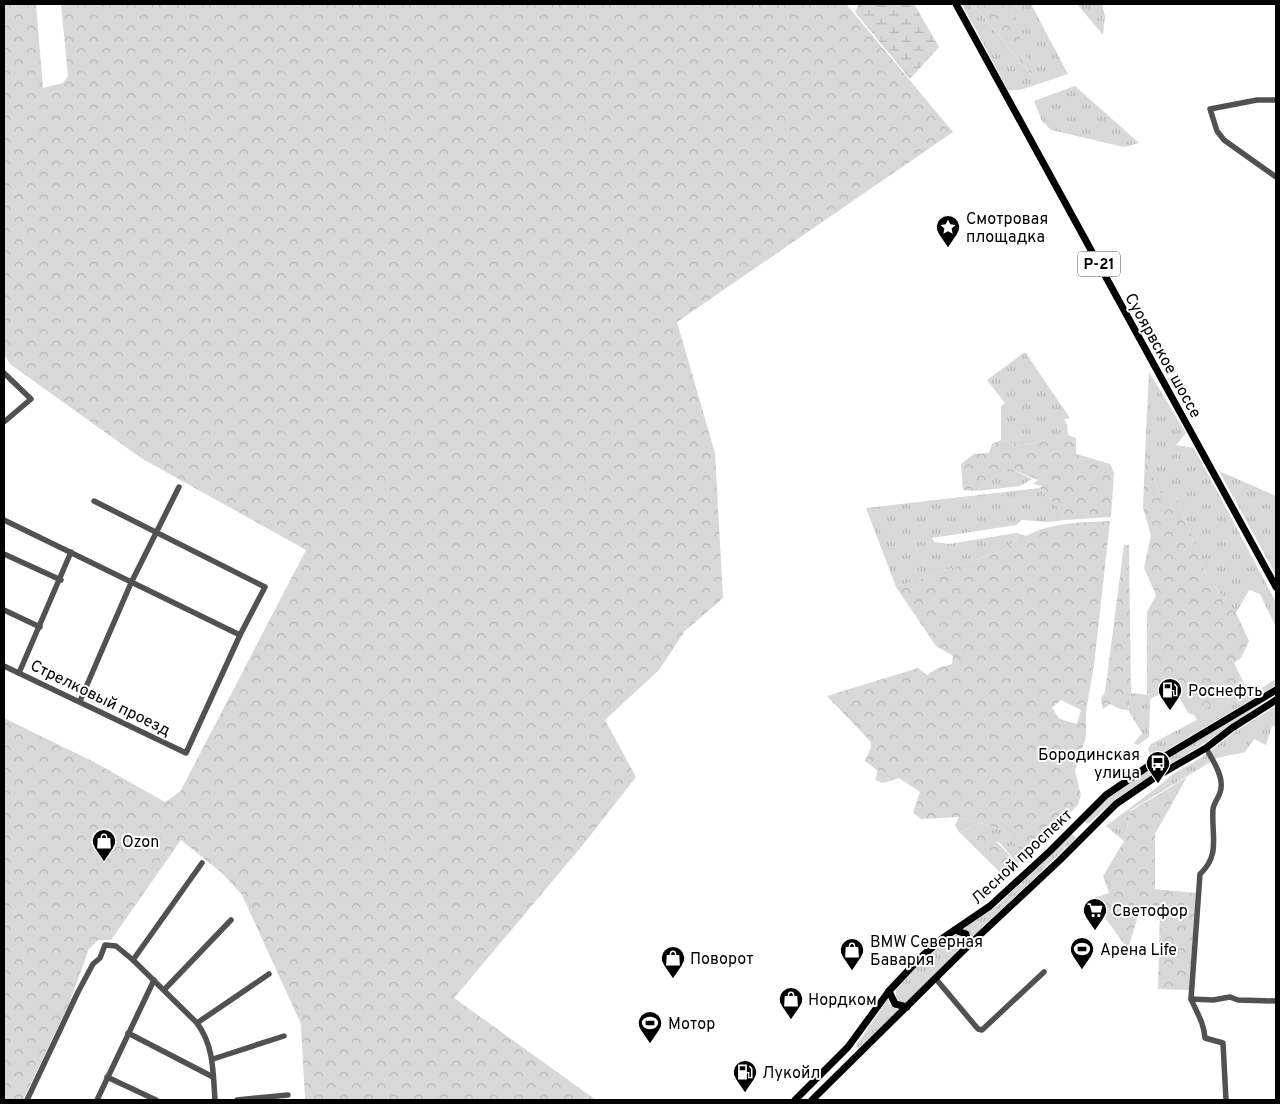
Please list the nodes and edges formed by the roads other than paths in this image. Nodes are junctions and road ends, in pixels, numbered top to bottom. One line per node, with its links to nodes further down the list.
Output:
1 (956, 4): 14 (main road, Суоярвское шоссе / Р-21)
2 (1276, 100): 3 (street)
3 (1276, 177)
4 (4, 373): 5 (street)
5 (4, 422)
6 (179, 487): 9 (street)
7 (94, 500): 9 (street)
8 (4, 520): 10 (street)
9 (156, 532): 13 (street); 17 (street)
10 (71, 552): 12 (street); 13 (street)
11 (4, 554): 12 (street)
12 (61, 580): 16 (street)
13 (131, 583): 17 (street); 22 (street)
14 (1276, 587)
15 (4, 610): 16 (street)
16 (40, 627): 19 (street)
17 (240, 635): 22 (street, Стрелковый проезд)
18 (4, 666): 19 (street, Стрелковый проезд)
19 (19, 673): 22 (street, Стрелковый проезд)
20 (1275, 690): 24 (main road, Лесной проспект)
21 (1276, 700): 23 (main road, Лесной проспект)
22 (80, 701)
23 (1206, 748): 25 (main road, Лесной проспект); 39 (street)
24 (1080, 820): 25 (main road); 26 (main road, Лесной проспект)
25 (1089, 829): 27 (main road, Лесной проспект)
26 (1070, 830): 27 (main road); 30 (main road, Лесной проспект)
27 (1079, 839): 31 (main road, Лесной проспект)
28 (202, 863): 32 (street)
29 (231, 920): 37 (street)
30 (954, 930): 31 (main road); 38 (main road, Лесной проспект)
31 (968, 946): 35 (main road, Лесной проспект)
32 (133, 960): 36 (street); 51 (street)
33 (1044, 972): 35 (street)
34 (269, 974): 42 (street)
35 (936, 979): 41 (main road, Лесной проспект)
36 (154, 980): 37 (street); 43 (street)
37 (164, 990): 42 (street)
38 (889, 990): 41 (main road); 45 (main road, Лесной проспект)
39 (1191, 999): 40 (street); 58 (street)
40 (1276, 1001)
41 (907, 1007): 46 (main road, Лесной проспект)
42 (197, 1023): 47 (street)
43 (128, 1033): 48 (street); 49 (street)
44 (284, 1036): 47 (street)
45 (848, 1047): 46 (main road); 56 (main road, Лесной проспект)
46 (858, 1056): 57 (main road, Лесной проспект)
47 (213, 1059): 49 (street)
48 (108, 1077): 52 (street); 53 (street)
49 (213, 1077): 54 (street)
50 (288, 1095): 55 (street)
51 (27, 1100)
52 (97, 1100)
53 (156, 1100)
54 (214, 1100)
55 (237, 1100)
56 (795, 1100)
57 (812, 1100)
58 (1226, 1100)

